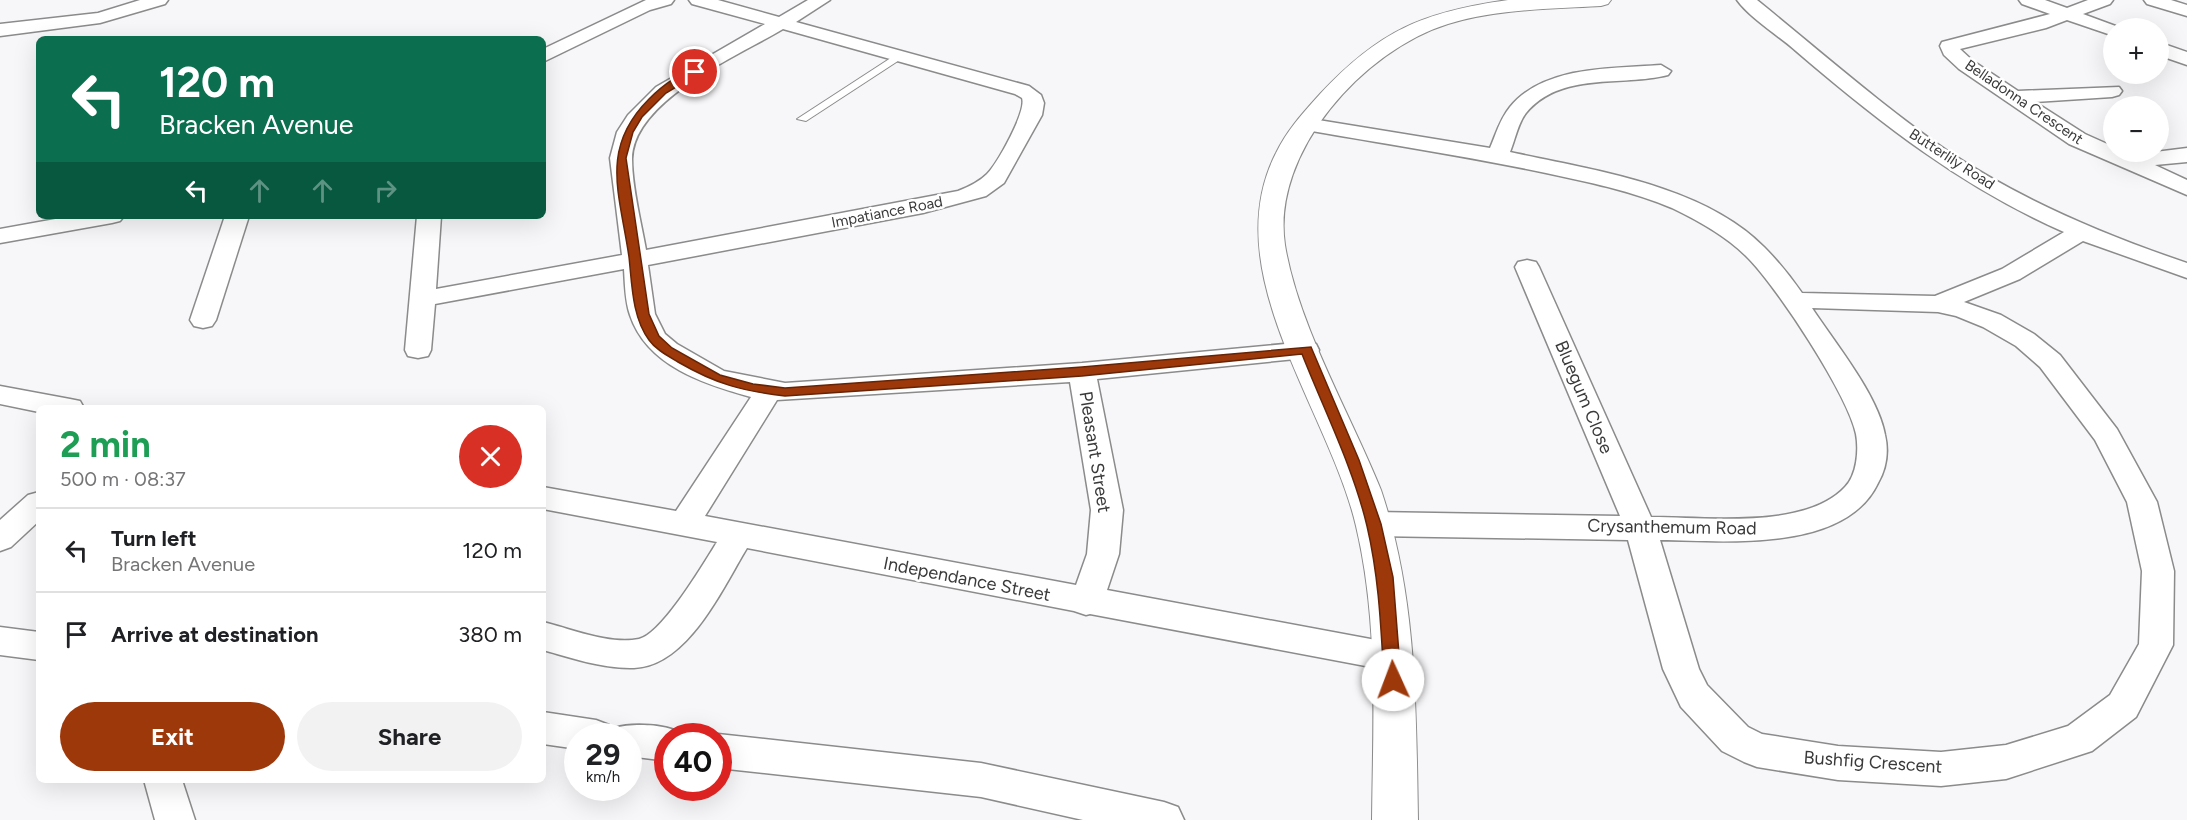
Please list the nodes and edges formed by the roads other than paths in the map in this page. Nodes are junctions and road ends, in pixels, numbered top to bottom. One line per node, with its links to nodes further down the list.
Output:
1 (159, 0): 15 (street)
2 (665, 0): 17 (street)
3 (698, 0): 13 (street, Impatiance Road)
4 (821, 0): 13 (street)
5 (1601, 0): 10 (street)
6 (1746, 0): 32 (street, Butterlily Road)
7 (2028, 0): 12 (street)
8 (2104, 0): 12 (street, Belladonna Crescent)
9 (2153, 0): 11 (street)
10 (1507, 3): 24 (street)
11 (2187, 11)
12 (2069, 15): 14 (street); 22 (street, Belladonna Crescent)
13 (780, 22): 18 (street, Impatiance Road); 34 (street)
14 (2103, 27)
15 (0, 30)
16 (2169, 52): 19 (street)
17 (546, 55)
18 (900, 55): 23 (lane); 34 (street, Impatiance Road)
19 (2187, 59)
20 (1661, 71): 26 (street)
21 (2112, 91): 22 (street)
22 (2016, 98): 27 (street, Belladonna Crescent)
23 (802, 119)
24 (1306, 124): 26 (street, Crysanthemum Road); 42 (street)
25 (2187, 155): 27 (street)
26 (1498, 156): 38 (street, Crysanthemum Road)
27 (2126, 163): 28 (street, Belladonna Crescent)
28 (2187, 188)
29 (95, 219): 33 (street)
30 (236, 219): 40 (street)
31 (429, 219): 37 (street)
32 (2083, 231): 36 (street, Butterlily Road); 39 (street)
33 (0, 236)
34 (633, 260): 37 (street, Impatiance Road); 44 (street)
35 (1527, 267): 50 (street, Bluegum Close)
36 (2187, 271)
37 (423, 299): 41 (street)
38 (1794, 300): 39 (street, Bushfig Crescent); 50 (street, Crysanthemum Road)
39 (1938, 304): 50 (street, Bushfig Crescent)
40 (203, 320)
41 (418, 350)
42 (1306, 350): 43 (street); 48 (street)
43 (1082, 372): 44 (street); 52 (street, Pleasant Street)
44 (769, 391): 49 (street)
45 (0, 395): 46 (street)
46 (54, 405)
47 (546, 499): 49 (street, Independance Street)
48 (1374, 524): 50 (street, Crysanthemum Road); 56 (street)
49 (683, 525): 51 (street, Independance Street)
50 (1640, 527)
51 (739, 536): 52 (street, Independance Street); 53 (street)
52 (1086, 602): 56 (street, Independance Street)
53 (546, 637)
54 (0, 641): 55 (street)
55 (36, 646)
56 (1392, 657): 63 (street)
57 (546, 728): 58 (street)
58 (564, 731)
59 (732, 753): 62 (street)
60 (164, 783): 61 (street)
61 (175, 820)
62 (1164, 820)
63 (1395, 820)

